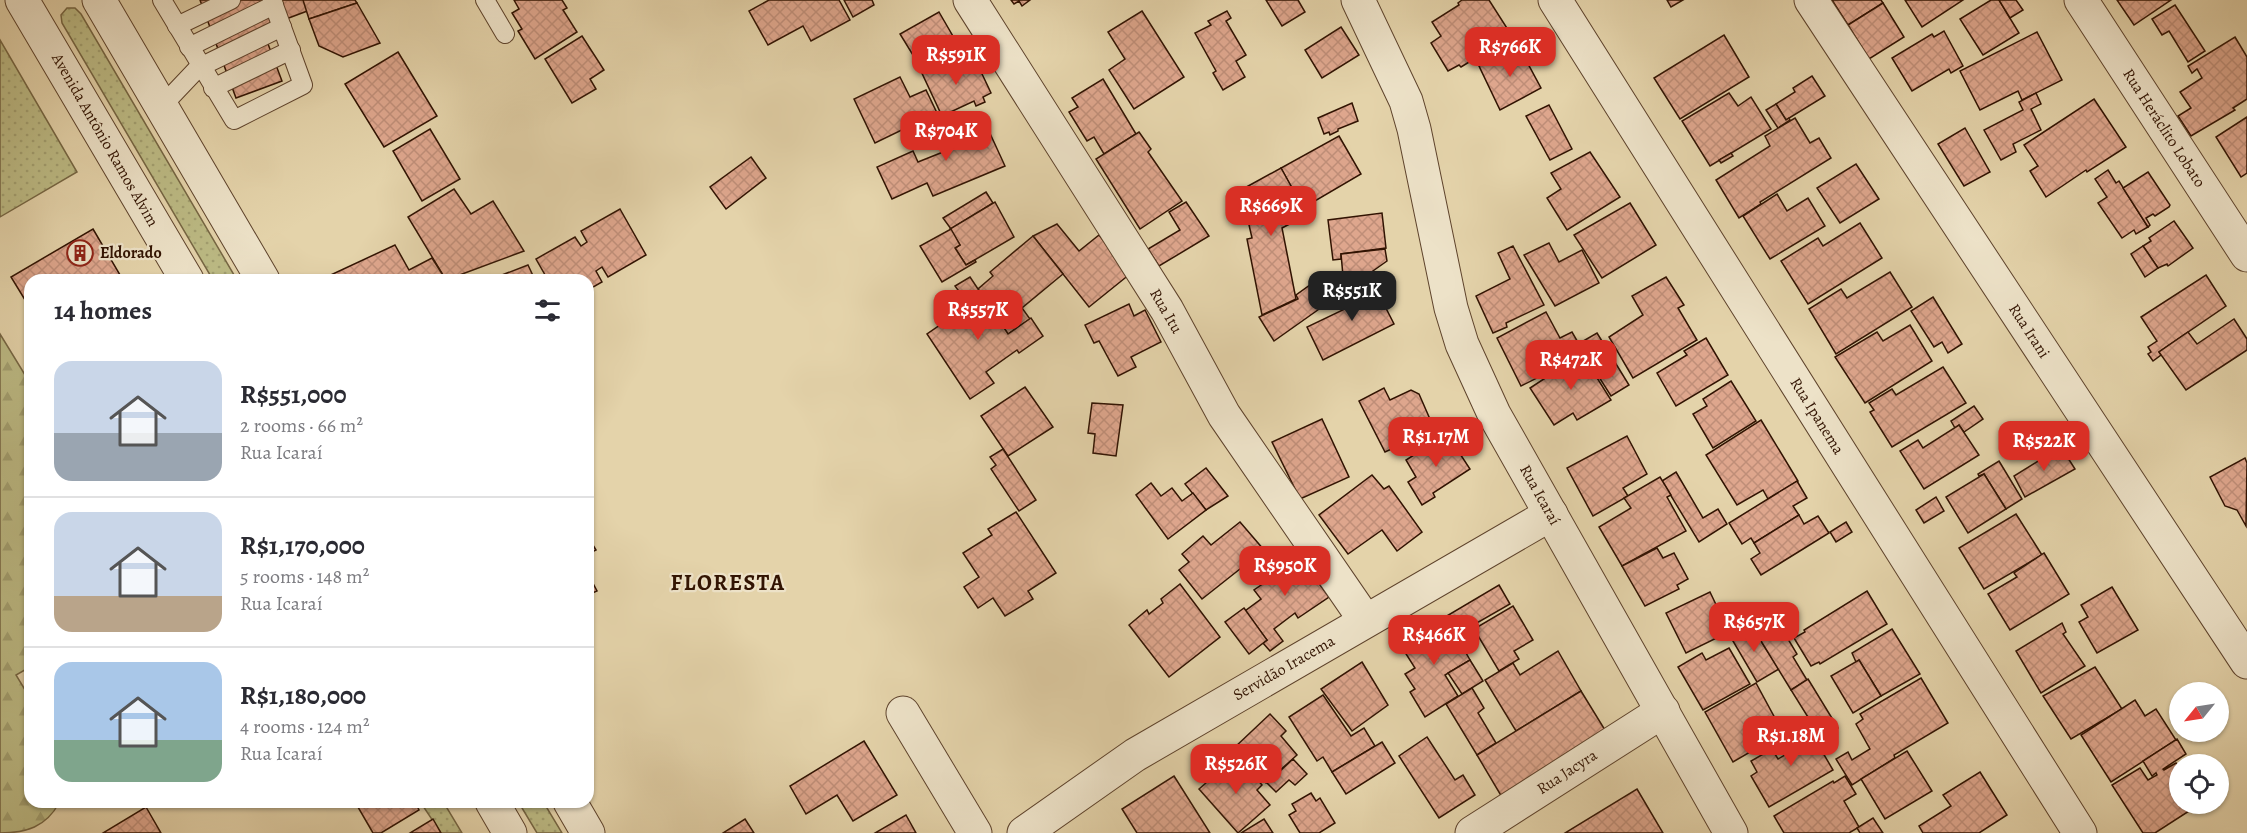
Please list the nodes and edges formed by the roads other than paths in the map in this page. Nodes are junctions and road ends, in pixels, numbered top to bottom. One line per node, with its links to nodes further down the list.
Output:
1 (22, 0): 21 (street, Avenida Antônio Ramos Alvim)
2 (99, 0): 19 (street)
3 (231, 0): 12 (lane)
4 (485, 0): 14 (lane)
5 (970, 0): 24 (street, Rua Itu)
6 (1358, 0): 23 (street, Rua Icaraí)
7 (1555, 0): 36 (street, Rua Ipanema)
8 (1811, 0): 25 (street, Rua Irani)
9 (2081, 0): 20 (street, Rua Heráclito Lobato)
10 (169, 2): 12 (lane)
11 (273, 3): 13 (lane); 15 (lane)
12 (177, 26): 15 (lane)
13 (282, 27): 16 (lane); 17 (lane)
14 (505, 34)
15 (189, 47): 17 (lane)
16 (291, 50): 18 (lane); 18 (lane)
17 (201, 67): 18 (lane); 19 (lane)
18 (213, 88)
19 (161, 108): 22 (street)
20 (2247, 255)
21 (183, 274)
22 (259, 274)
23 (1551, 514): 24 (street, Servidão Iracema); 26 (street, Rua Icaraí)
24 (1365, 620): 33 (street, Servidão Iracema)
25 (2247, 662)
26 (1663, 711): 34 (street, Rua Jacyra); 35 (street, Rua Icaraí)
27 (903, 713): 32 (street)
28 (495, 808): 30 (street)
29 (573, 808): 31 (street)
30 (510, 833)
31 (588, 833)
32 (975, 833)
33 (1024, 833)
34 (1472, 833)
35 (1731, 833)
36 (2080, 833)

